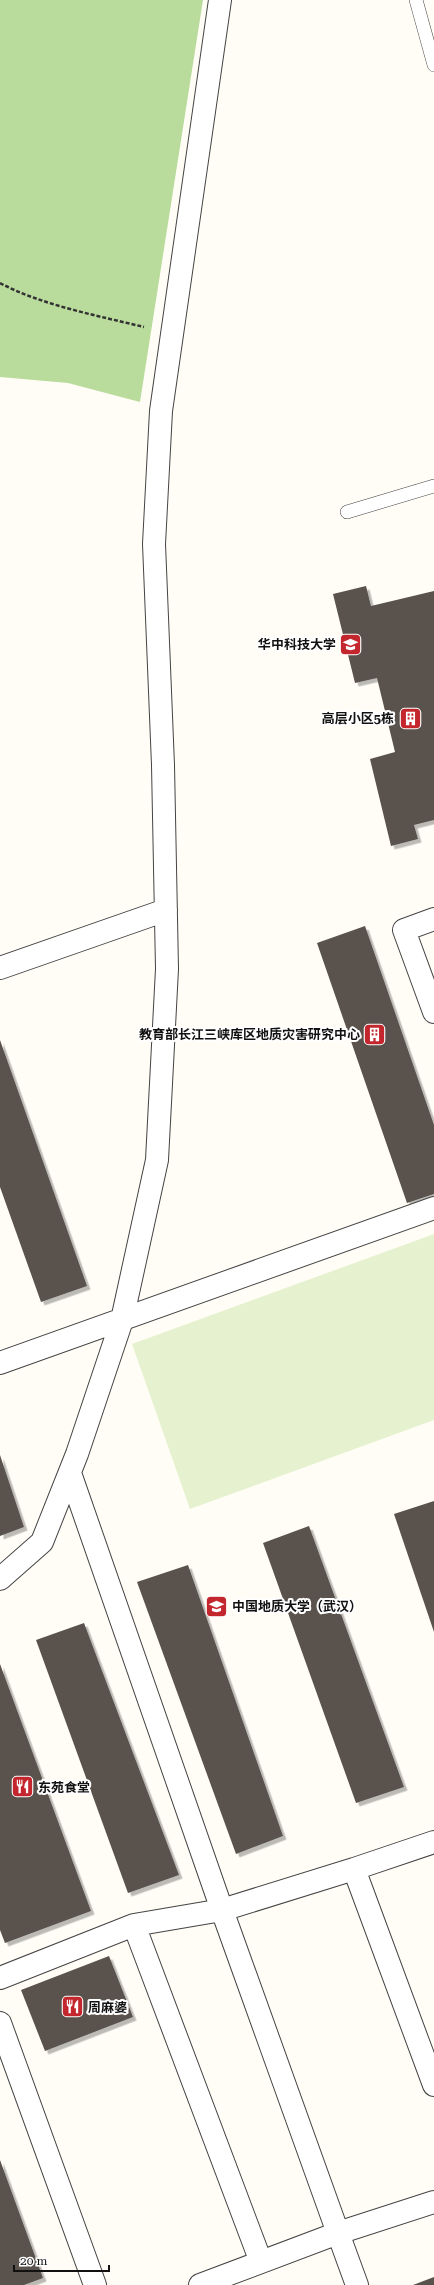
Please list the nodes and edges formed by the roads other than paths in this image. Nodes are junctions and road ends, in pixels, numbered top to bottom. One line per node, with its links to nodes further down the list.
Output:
1 (220, 0): 6 (street)
2 (416, 0): 3 (lane)
3 (434, 65)
4 (434, 486): 5 (lane)
5 (347, 512)
6 (166, 910): 8 (street); 11 (street)
7 (434, 919): 9 (street)
8 (0, 968)
9 (434, 1012)
10 (434, 1208): 11 (street)
11 (122, 1320): 12 (street); 13 (street)
12 (0, 1363)
13 (70, 1473): 14 (street); 17 (street)
14 (0, 1579)
15 (434, 1842): 16 (street)
16 (354, 1869): 17 (street); 21 (street)
17 (222, 1910): 18 (street); 23 (street)
18 (134, 1925): 19 (street); 24 (street)
19 (0, 1978)
20 (0, 2023): 25 (street)
21 (434, 2085)
22 (434, 2202): 23 (street)
23 (338, 2233): 24 (street); 27 (street)
24 (261, 2262): 26 (street)
25 (95, 2285)
26 (200, 2285)
27 (357, 2285)

